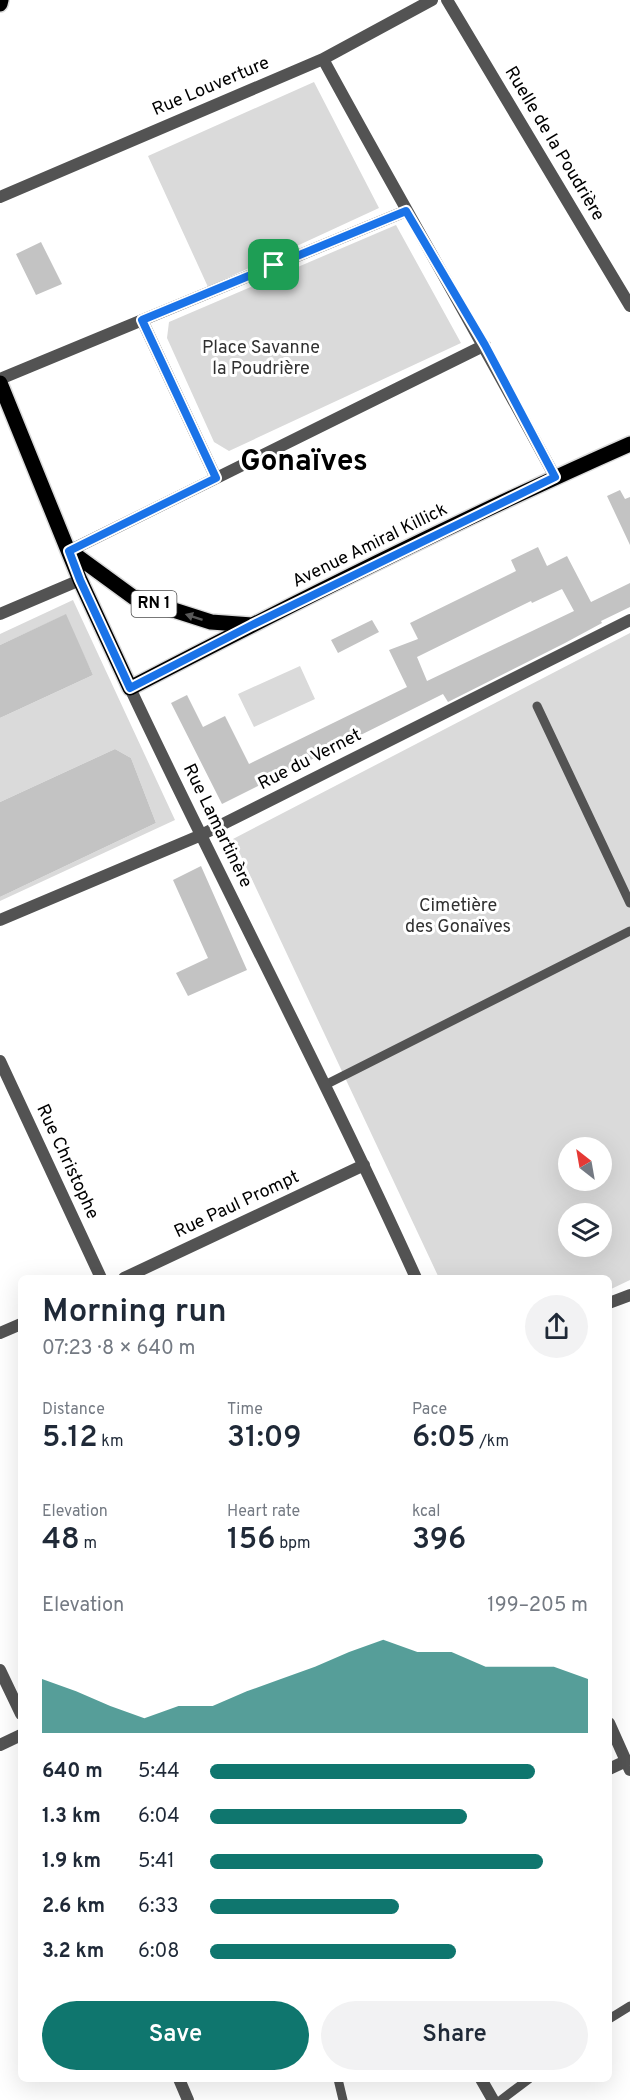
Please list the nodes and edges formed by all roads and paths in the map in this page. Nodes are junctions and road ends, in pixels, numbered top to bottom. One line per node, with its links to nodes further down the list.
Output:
1 (432, 0): 3 (street, Rue Louverture)
2 (447, 0): 6 (street, Ruelle de la Poudrière)
3 (323, 59): 4 (street, Rue Louverture); 5 (street)
4 (0, 197)
5 (406, 211): 7 (street); 8 (street)
6 (630, 306)
7 (142, 320): 9 (street); 12 (street)
8 (485, 345): 11 (street); 12 (street)
9 (0, 381): 13 (main road, Rue Lamartinère)
10 (630, 444): 11 (main road, Avenue Amiral Killick)
11 (555, 477): 17 (main road, Avenue Amiral Killick)
12 (216, 478): 13 (street)
13 (69, 551): 14 (main road, Rue Lamartinère); 17 (main road, RN 1, one-way to 13)
14 (80, 580): 15 (street); 18 (main road, Rue Lamartinère)
15 (0, 614)
16 (630, 620): 20 (street, Rue du Vernet)
17 (252, 625): 18 (main road, Avenue Amiral Killick)
18 (130, 688): 20 (street, Rue Lamartinère)
19 (537, 706): 21 (lane)
20 (199, 836): 22 (street, Rue du Vernet); 25 (street, Rue Lamartinère)
21 (630, 903)
22 (0, 920)
23 (630, 931): 25 (lane)
24 (0, 1061): 27 (street, Rue Christophe)
25 (325, 1085): 26 (street, Rue Lamartinère)
26 (364, 1164): 28 (street, Rue Paul Prompt); 29 (street, Rue Lamartinère)
27 (100, 1275)
28 (130, 1275)
29 (415, 1275)
30 (630, 1295): 31 (street)
31 (612, 1302)
32 (18, 1325): 33 (street)
33 (0, 1333)
34 (0, 1670): 35 (street)
35 (18, 1708)
36 (612, 1730): 39 (street)
37 (18, 1736): 38 (street)
38 (0, 1745)
39 (628, 1766): 40 (street)
40 (612, 1769)
41 (630, 2006): 42 (lane)
42 (612, 2017)
43 (180, 2082): 47 (street)
44 (339, 2082): 48 (lane)
45 (483, 2082): 49 (street)
46 (525, 2082): 50 (lane)
47 (188, 2100)
48 (343, 2100)
49 (493, 2100)
50 (501, 2100)

